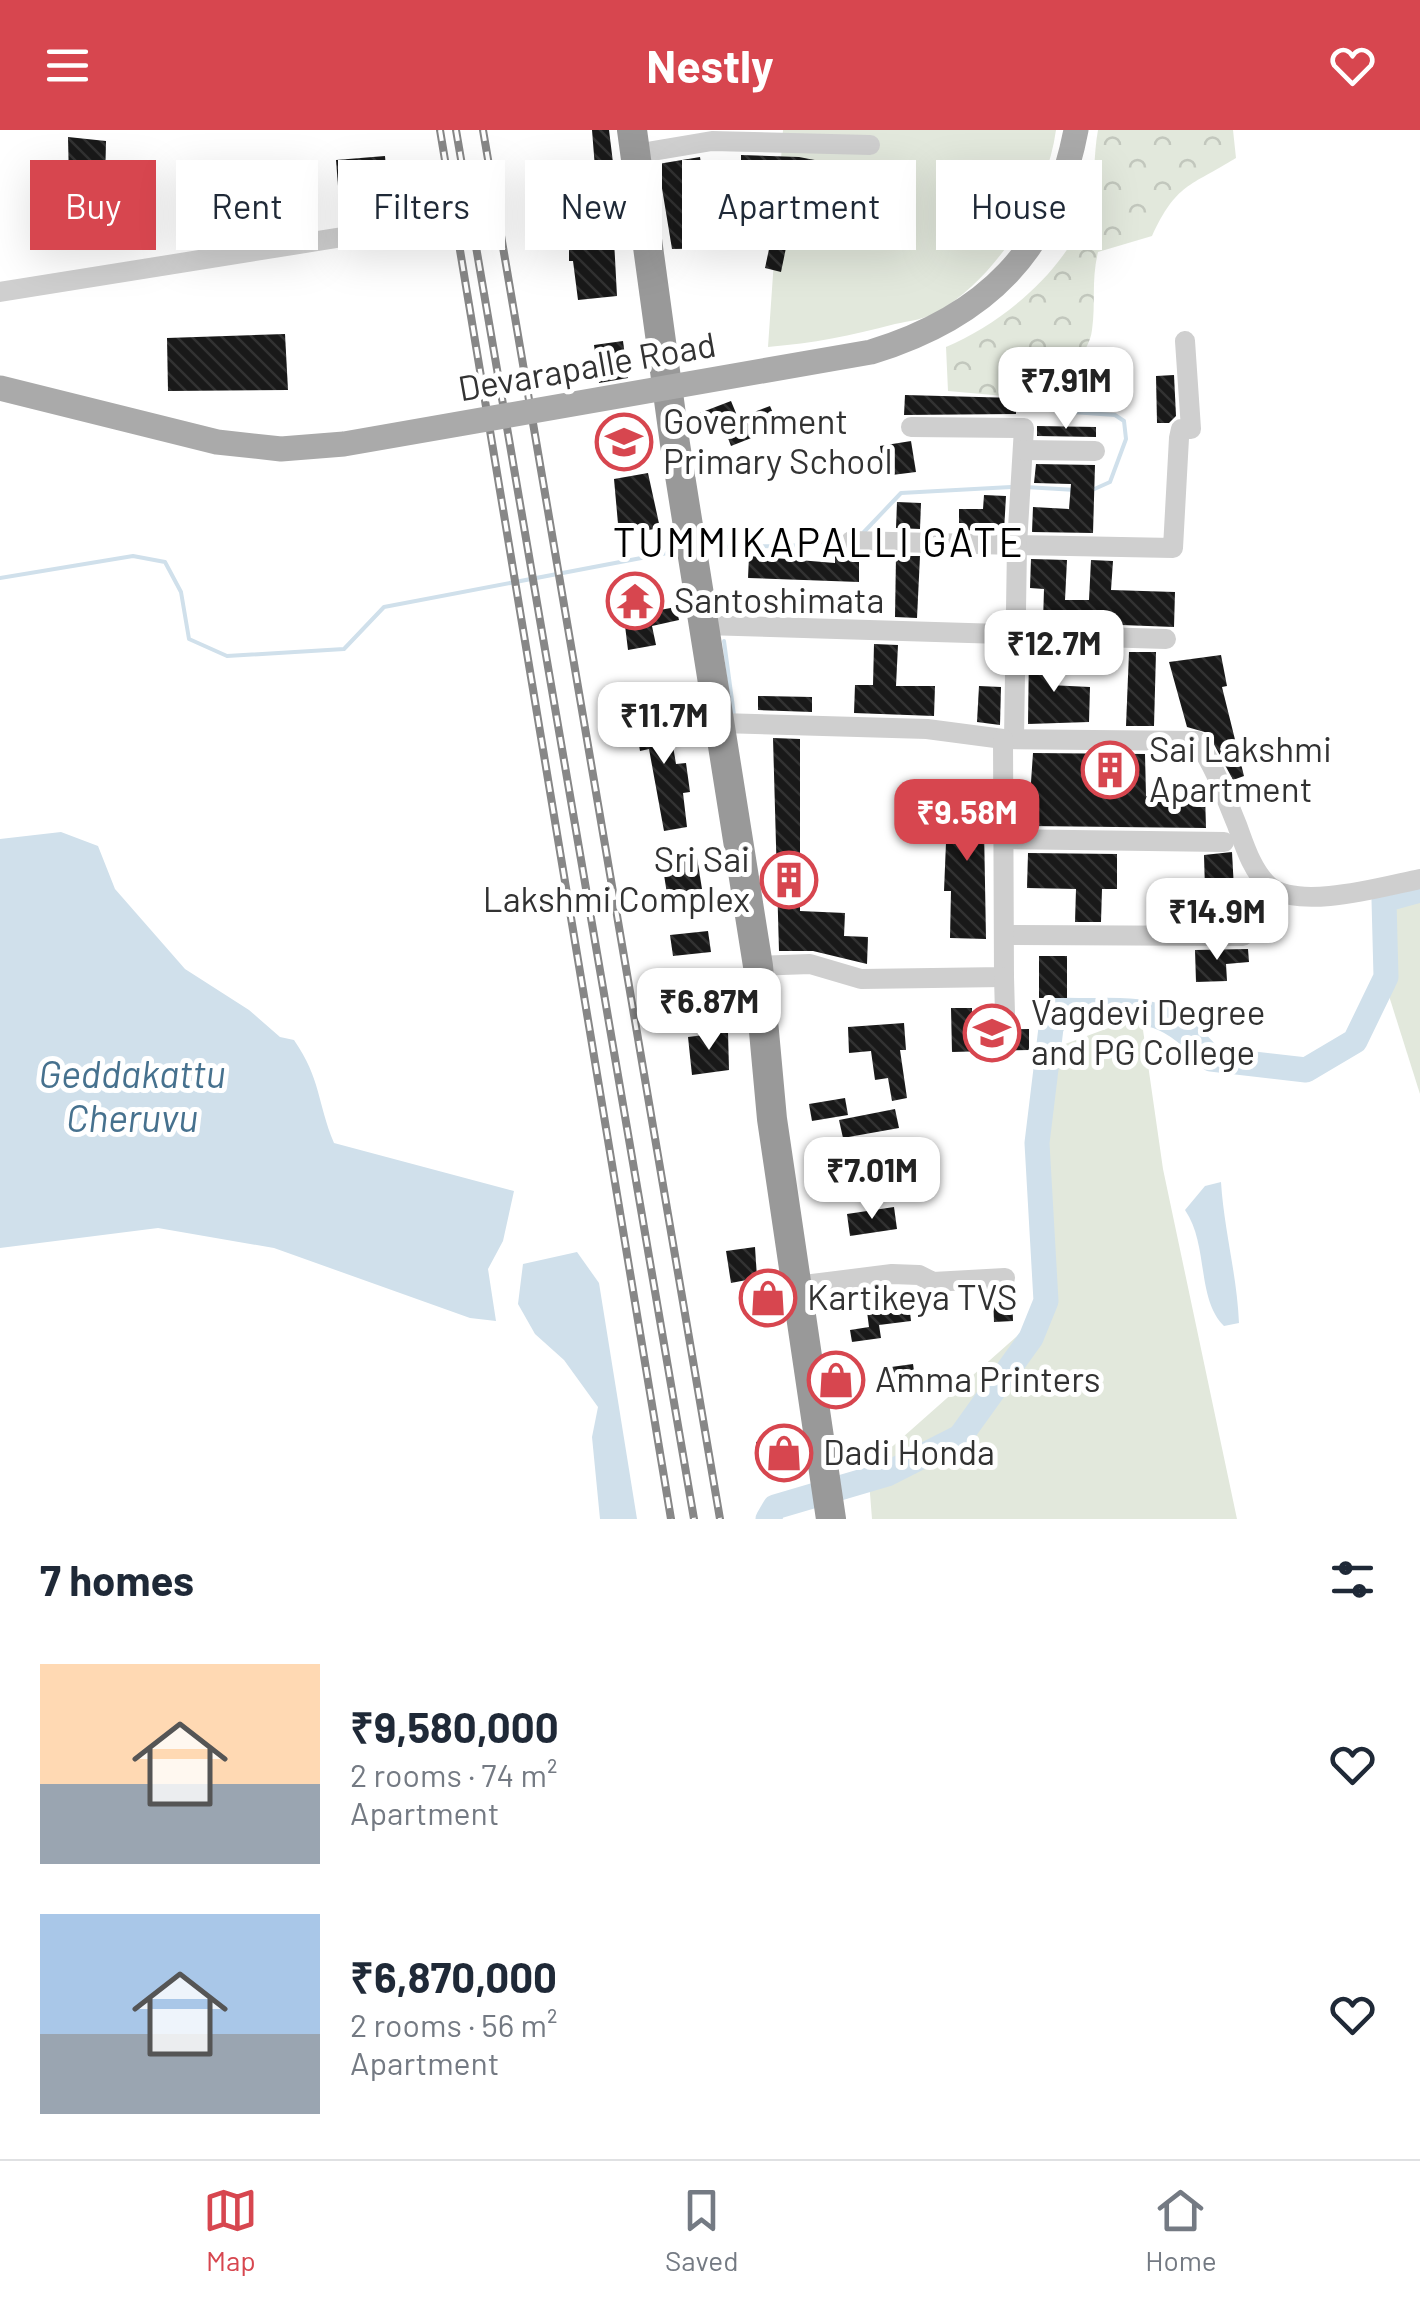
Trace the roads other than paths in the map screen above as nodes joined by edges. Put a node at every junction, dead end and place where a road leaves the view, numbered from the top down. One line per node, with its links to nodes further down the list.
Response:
1 (1076, 130): 8 (main road, Devarapalle Road, bridge)
2 (633, 142): 3 (street)
3 (870, 144)
4 (338, 238): 6 (street)
5 (649, 250): 14 (highway)
6 (0, 292)
7 (1185, 341): 13 (street)
8 (0, 388)
9 (911, 427): 10 (street)
10 (1023, 450): 11 (street); 13 (street)
11 (1094, 451)
12 (851, 541): 13 (street)
13 (1017, 545): 15 (street)
14 (704, 626): 15 (street); 17 (highway)
15 (1016, 634): 16 (street); 18 (street)
16 (1166, 638)
17 (720, 723): 18 (street); 24 (highway)
18 (1009, 739): 19 (street); 21 (street)
19 (1004, 839): 20 (street); 22 (street)
20 (1224, 842)
21 (1420, 879)
22 (1004, 935): 23 (street); 25 (street)
23 (1243, 936)
24 (758, 966): 25 (street); 28 (highway)
25 (1004, 977): 26 (street)
26 (1005, 1014)
27 (1005, 1278): 28 (street)
28 (796, 1286): 29 (highway)
29 (831, 1515)

